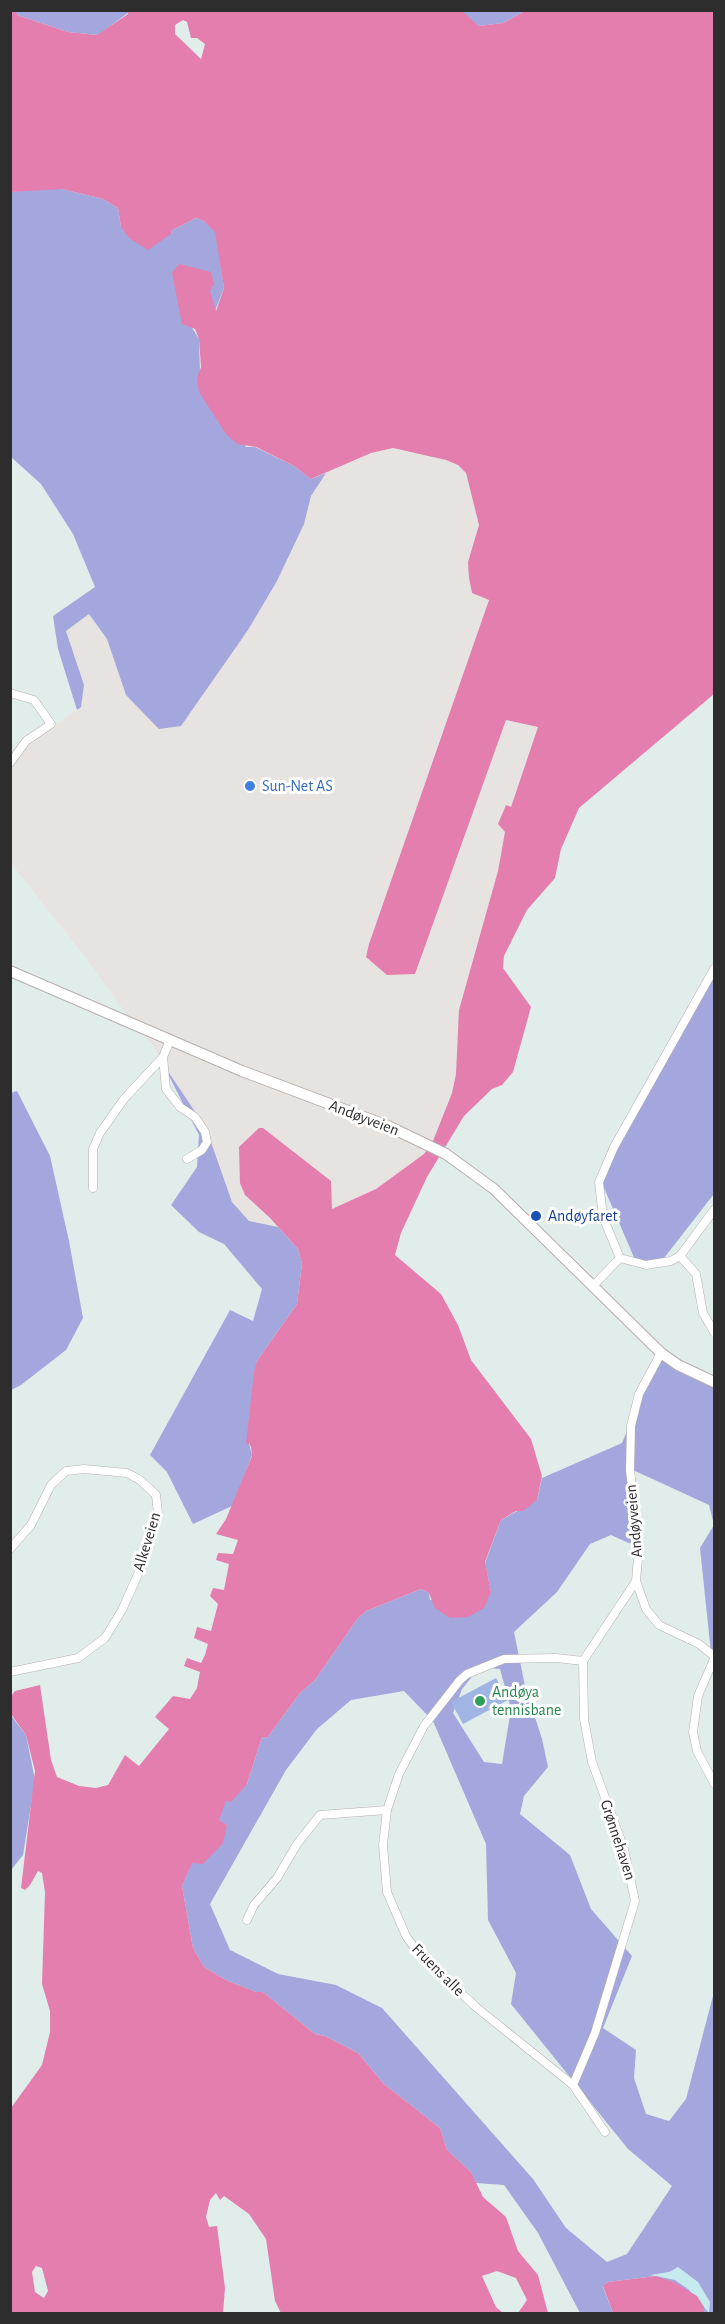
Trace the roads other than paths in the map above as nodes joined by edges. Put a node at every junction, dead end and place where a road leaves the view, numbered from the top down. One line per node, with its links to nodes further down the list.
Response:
1 (10, 693): 2 (street)
2 (10, 763)
3 (714, 969): 11 (street)
4 (10, 971): 5 (street, Andøyveien)
5 (170, 1040): 6 (street); 12 (street, Andøyveien)
6 (163, 1057): 7 (street); 8 (street)
7 (187, 1159)
8 (93, 1188)
9 (714, 1210): 10 (street)
10 (680, 1256): 11 (street); 13 (street)
11 (620, 1258): 12 (street)
12 (593, 1286): 14 (street, Andøyveien)
13 (714, 1332)
14 (661, 1353): 15 (street, Andøyveien); 17 (street, Andøyveien)
15 (714, 1383)
16 (10, 1549): 20 (street, Alkeveien)
17 (636, 1581): 18 (street, Andøyveien); 19 (street)
18 (714, 1657): 21 (street, Andøyveien)
19 (583, 1661): 22 (street, Fruens alle); 24 (street, Grønnehaven)
20 (10, 1672)
21 (714, 1783)
22 (387, 1810): 23 (street); 24 (street, Fruens alle)
23 (247, 1920)
24 (573, 2085): 25 (street)
25 (605, 2132)

